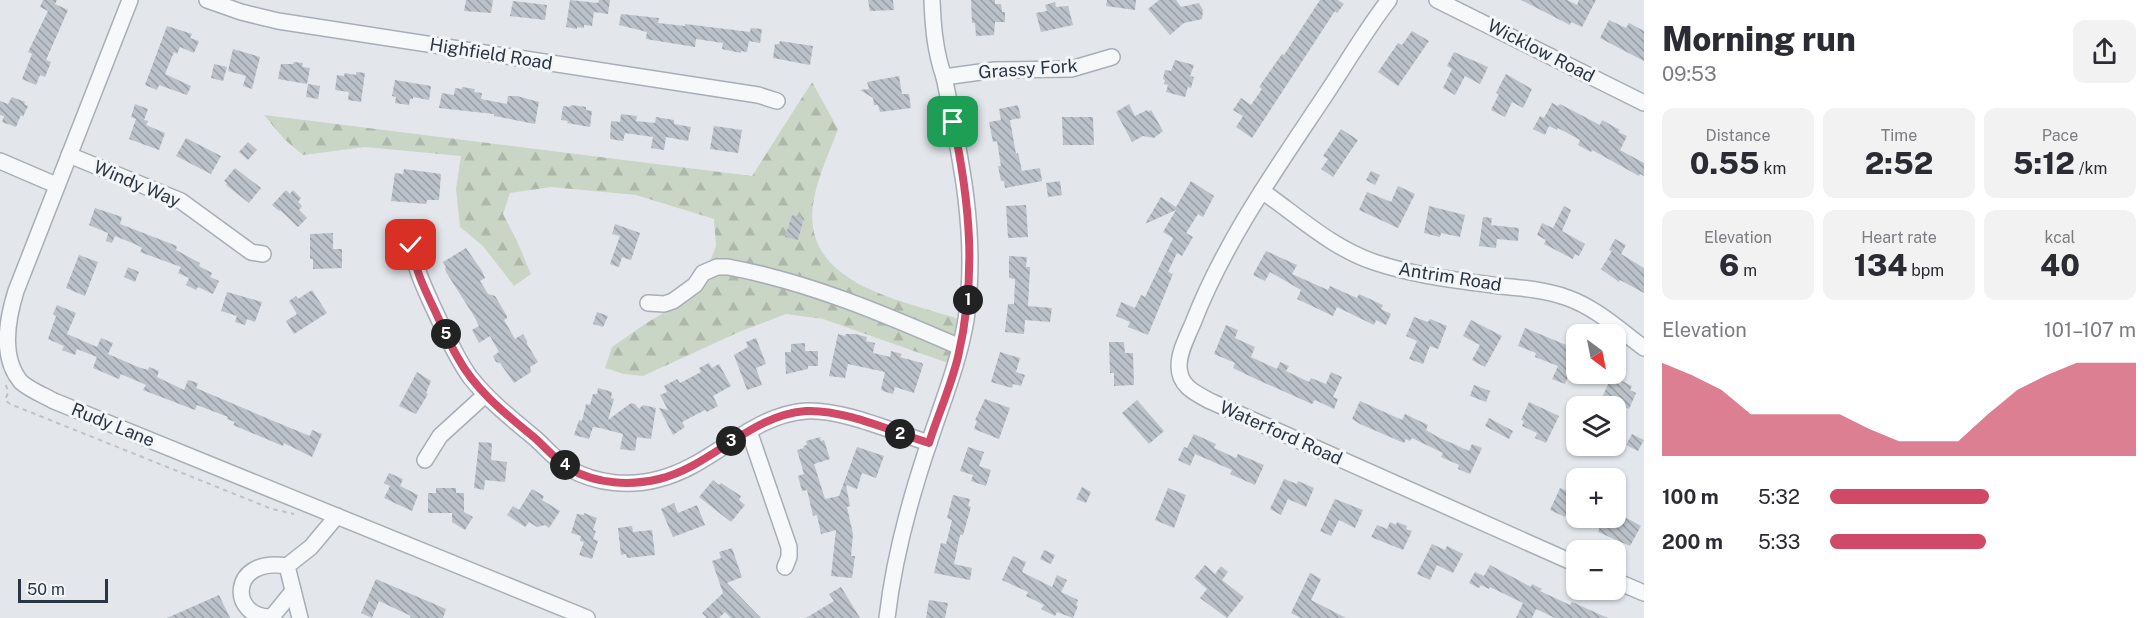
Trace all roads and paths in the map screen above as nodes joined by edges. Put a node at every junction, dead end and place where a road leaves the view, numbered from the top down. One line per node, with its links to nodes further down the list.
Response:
1 (130, 0): 10 (street, Rudy Lane)
2 (207, 0): 8 (street, Highfield Road)
3 (932, 0): 7 (street)
4 (1389, 0): 13 (street)
5 (1437, 0): 9 (street, Wicklow Road)
6 (1112, 57): 7 (street, Grassy Fork)
7 (944, 77): 17 (street)
8 (777, 101)
9 (1644, 103)
10 (69, 155): 12 (street, Rudy Lane); 15 (street, Windy Way)
11 (0, 161): 12 (street)
12 (56, 185): 19 (street, Rudy Lane)
13 (1262, 191): 18 (street, Antrim Road); 25 (street, Waterford Road)
14 (411, 245): 20 (street)
15 (263, 254)
16 (648, 303): 17 (street)
17 (960, 347): 22 (street)
18 (1644, 348)
19 (5, 369): 24 (street, Rudy Lane)
20 (485, 395): 21 (street); 23 (street)
21 (749, 431): 22 (street); 27 (street)
22 (929, 443): 34 (street)
23 (425, 460)
24 (337, 516): 26 (street); 33 (street, Rudy Lane)
25 (1566, 560)
26 (287, 566): 29 (street); 31 (street)
27 (785, 567)
28 (1626, 585): 30 (street)
29 (293, 591): 31 (street); 32 (street)
30 (1644, 593)
31 (271, 617)
32 (300, 618)
33 (586, 618)
34 (887, 618)

